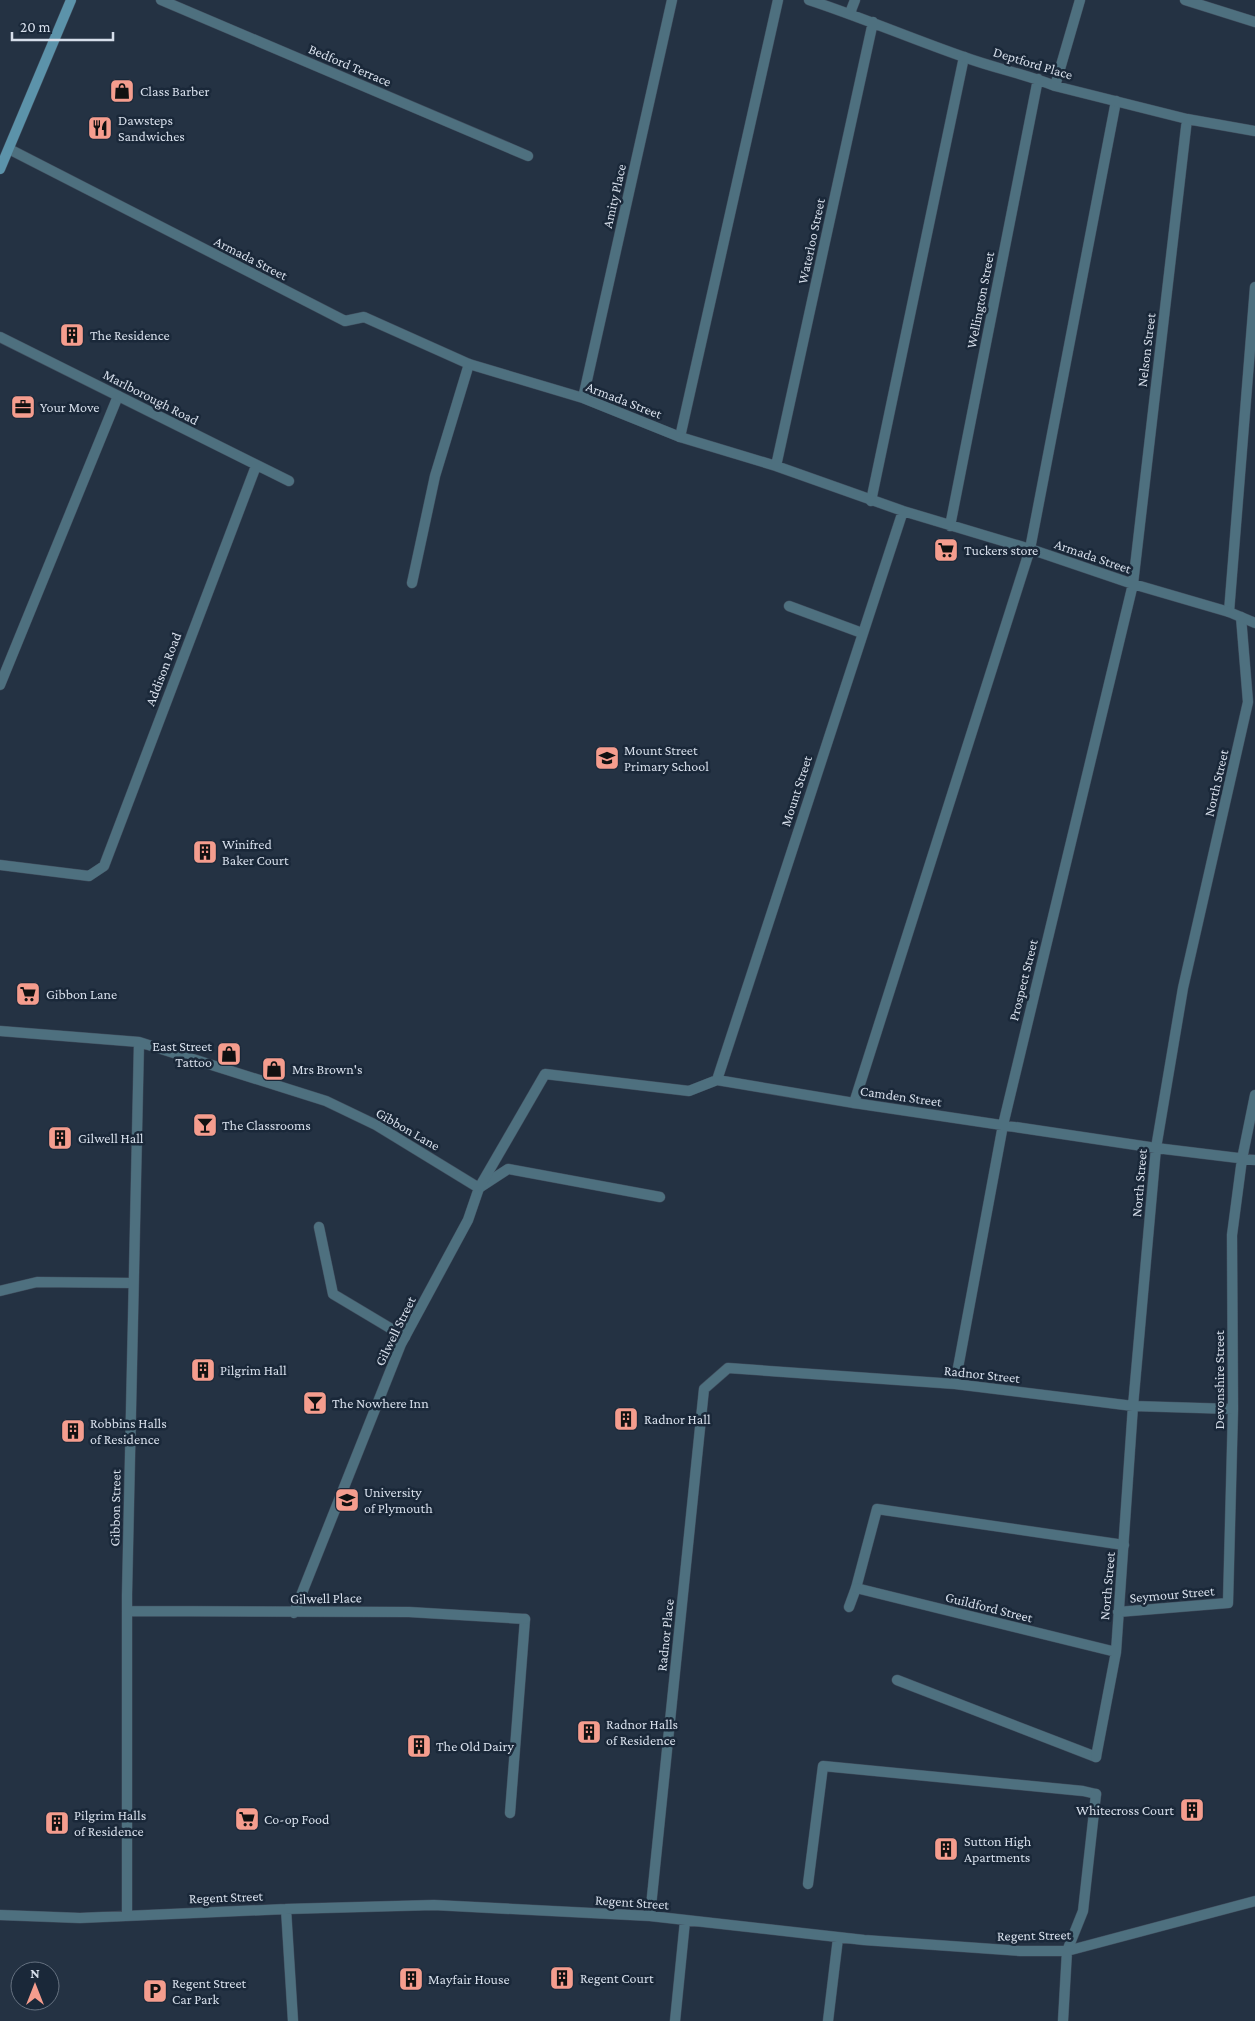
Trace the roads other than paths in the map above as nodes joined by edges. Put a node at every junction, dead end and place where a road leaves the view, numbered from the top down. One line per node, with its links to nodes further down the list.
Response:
1 (71, 0): 18 (main road)
2 (162, 0): 19 (street, Bedford Terrace)
3 (672, 0): 25 (street, Amity Place)
4 (778, 0): 26 (street)
5 (809, 0): 9 (street, Deptford Place)
6 (855, 0): 9 (street)
7 (1080, 0): 14 (street)
8 (1185, 0): 11 (street)
9 (850, 13): 10 (street, Deptford Place)
10 (873, 22): 12 (street, Deptford Place); 28 (street, Waterloo Street)
11 (1255, 22)
12 (964, 58): 13 (street, Deptford Place); 30 (street)
13 (1038, 79): 14 (street, Deptford Place); 32 (street, Wellington Street)
14 (1055, 86): 15 (street, Deptford Place)
15 (1116, 101): 16 (street, Deptford Place); 33 (street)
16 (1187, 119): 17 (street, Deptford Place); 35 (street, Nelson Street)
17 (1255, 132)
18 (9, 149): 20 (main road); 23 (street, Armada Street)
19 (528, 156)
20 (0, 170)
21 (1255, 287): 37 (street)
22 (0, 337): 24 (street, Marlborough Road)
23 (469, 364): 25 (street, Armada Street); 34 (street)
24 (118, 396): 27 (street, Marlborough Road); 41 (street)
25 (583, 398): 26 (street, Armada Street)
26 (680, 437): 28 (street, Armada Street)
27 (256, 466): 29 (street, Marlborough Road); 42 (street, Addison Road)
28 (776, 466): 30 (street, Armada Street)
29 (289, 481)
30 (871, 500): 31 (street, Armada Street)
31 (903, 511): 32 (street, Armada Street); 40 (street, Mount Street)
32 (950, 526): 33 (street, Armada Street)
33 (1030, 549): 35 (street, Armada Street); 47 (street)
34 (412, 583)
35 (1133, 584): 37 (street, Armada Street); 48 (street, Prospect Street)
36 (789, 606): 40 (street)
37 (1229, 612): 38 (street, Armada Street)
38 (1241, 617): 39 (street, Armada Street); 49 (street, North Street)
39 (1255, 623)
40 (862, 634): 45 (street, Mount Street)
41 (0, 685)
42 (0, 865)
43 (0, 1031): 44 (street, Gibbon Lane)
44 (139, 1042): 52 (street, Gibbon Lane); 55 (street, Gibbon Street)
45 (716, 1080): 47 (street, Camden Street); 52 (street, Gilwell Street)
46 (1255, 1095): 50 (street, Devonshire Street)
47 (854, 1103): 48 (street, Camden Street)
48 (1003, 1125): 49 (street, Camden Street); 59 (street, Prospect Street)
49 (1156, 1148): 50 (street, Camden Street); 60 (street, North Street)
50 (1242, 1159): 51 (street, Camden Street); 61 (street, Devonshire Street)
51 (1255, 1160)
52 (480, 1188): 53 (street); 57 (street, Gilwell Street)
53 (660, 1196)
54 (319, 1227): 57 (street)
55 (133, 1283): 56 (street); 66 (street, Gibbon Street)
56 (0, 1291)
57 (405, 1337): 68 (street, Gilwell Street)
58 (728, 1368): 59 (street, Radnor Street); 77 (street, Radnor Place)
59 (955, 1384): 60 (street, Radnor Street)
60 (1133, 1406): 61 (street, Radnor Street); 62 (street, North Street)
61 (1233, 1408): 64 (street, Devonshire Street)
62 (1124, 1545): 63 (street); 67 (street, North Street)
63 (856, 1588): 65 (street); 69 (street, Guildford Street)
64 (1228, 1603): 67 (street, Seymour Street)
65 (849, 1606)
66 (127, 1611): 68 (street, Gilwell Place); 76 (street, Gibbon Street)
67 (1118, 1612): 69 (street, North Street)
68 (294, 1613): 71 (street, Gilwell Place)
69 (1116, 1652): 70 (street, North Street)
70 (897, 1680)
71 (510, 1813)
72 (808, 1884): 80 (street)
73 (1255, 1902): 80 (street, Regent Street)
74 (286, 1909): 76 (street, Regent Street); 77 (street, Regent Street); 81 (street)
75 (0, 1915): 76 (street, Regent Street)
76 (127, 1915)
77 (650, 1916): 78 (street, Regent Street)
78 (685, 1921): 79 (street, Regent Street); 82 (street)
79 (838, 1938): 80 (street, Regent Street); 83 (street)
80 (1067, 1951): 84 (street)
81 (293, 2021)
82 (674, 2021)
83 (828, 2021)
84 (1063, 2021)

